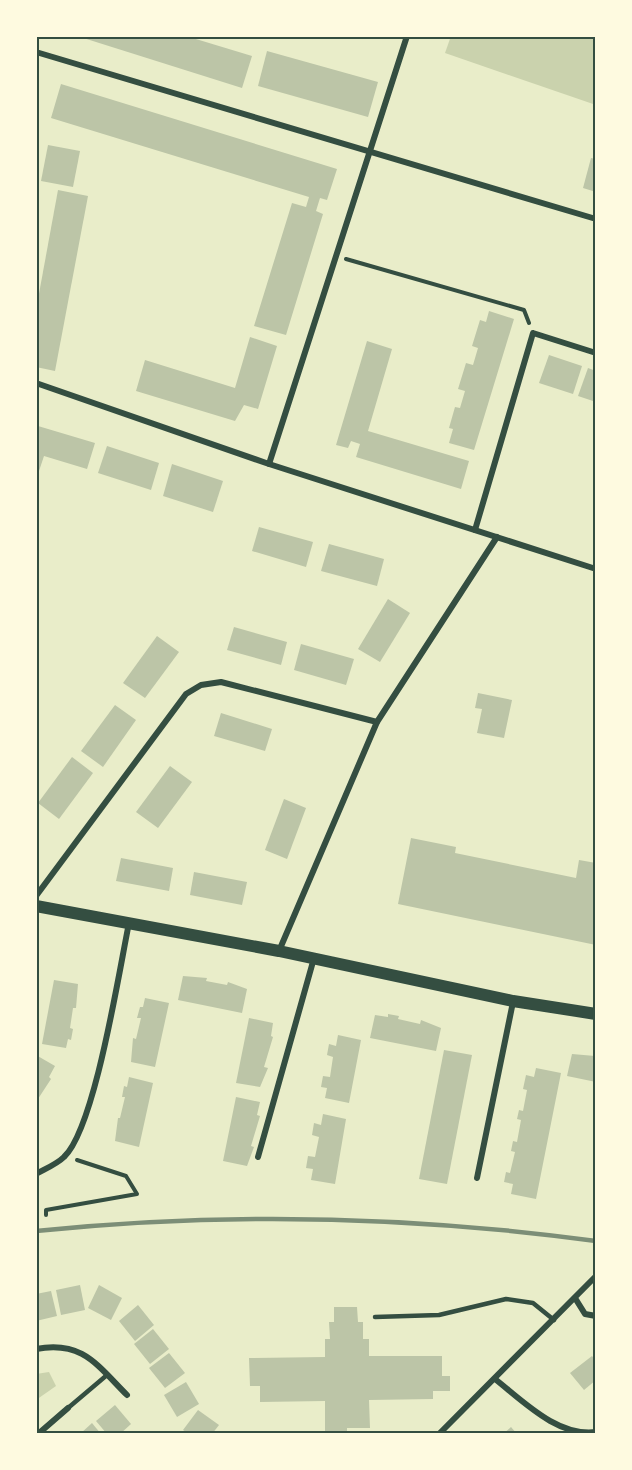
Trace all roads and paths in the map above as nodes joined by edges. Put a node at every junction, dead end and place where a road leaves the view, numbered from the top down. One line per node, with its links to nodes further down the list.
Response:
1 (406, 36): 4 (street)
2 (36, 47): 3 (street)
3 (36, 53): 4 (street)
4 (370, 153): 5 (street); 6 (street)
5 (596, 219)
6 (336, 256): 7 (path); 10 (street)
7 (524, 310)
8 (596, 352): 11 (street)
9 (36, 383): 10 (street)
10 (269, 464): 11 (street)
11 (475, 530): 12 (street)
12 (497, 537): 13 (street); 14 (street)
13 (596, 569)
14 (377, 722): 15 (street); 18 (street)
15 (36, 896)
16 (36, 906): 17 (main road)
17 (130, 923): 18 (main road); 22 (street)
18 (279, 951): 19 (main road)
19 (314, 958): 20 (main road); 23 (street)
20 (513, 1001): 21 (main road); 25 (street)
21 (596, 1014)
22 (64, 1157): 24 (street); 26 (path)
23 (258, 1157)
24 (36, 1174)
25 (477, 1178)
26 (46, 1215)
27 (596, 1276): 28 (street)
28 (575, 1298): 29 (street); 31 (street)
29 (596, 1316)
30 (375, 1317): 31 (lane)
31 (554, 1320): 34 (street)
32 (36, 1349): 33 (street)
33 (107, 1375): 35 (street); 36 (lane)
34 (495, 1379): 39 (street); 40 (street)
35 (127, 1395)
36 (68, 1408): 38 (street)
37 (596, 1432): 40 (street)
38 (38, 1434)
39 (439, 1434)
40 (579, 1434)

